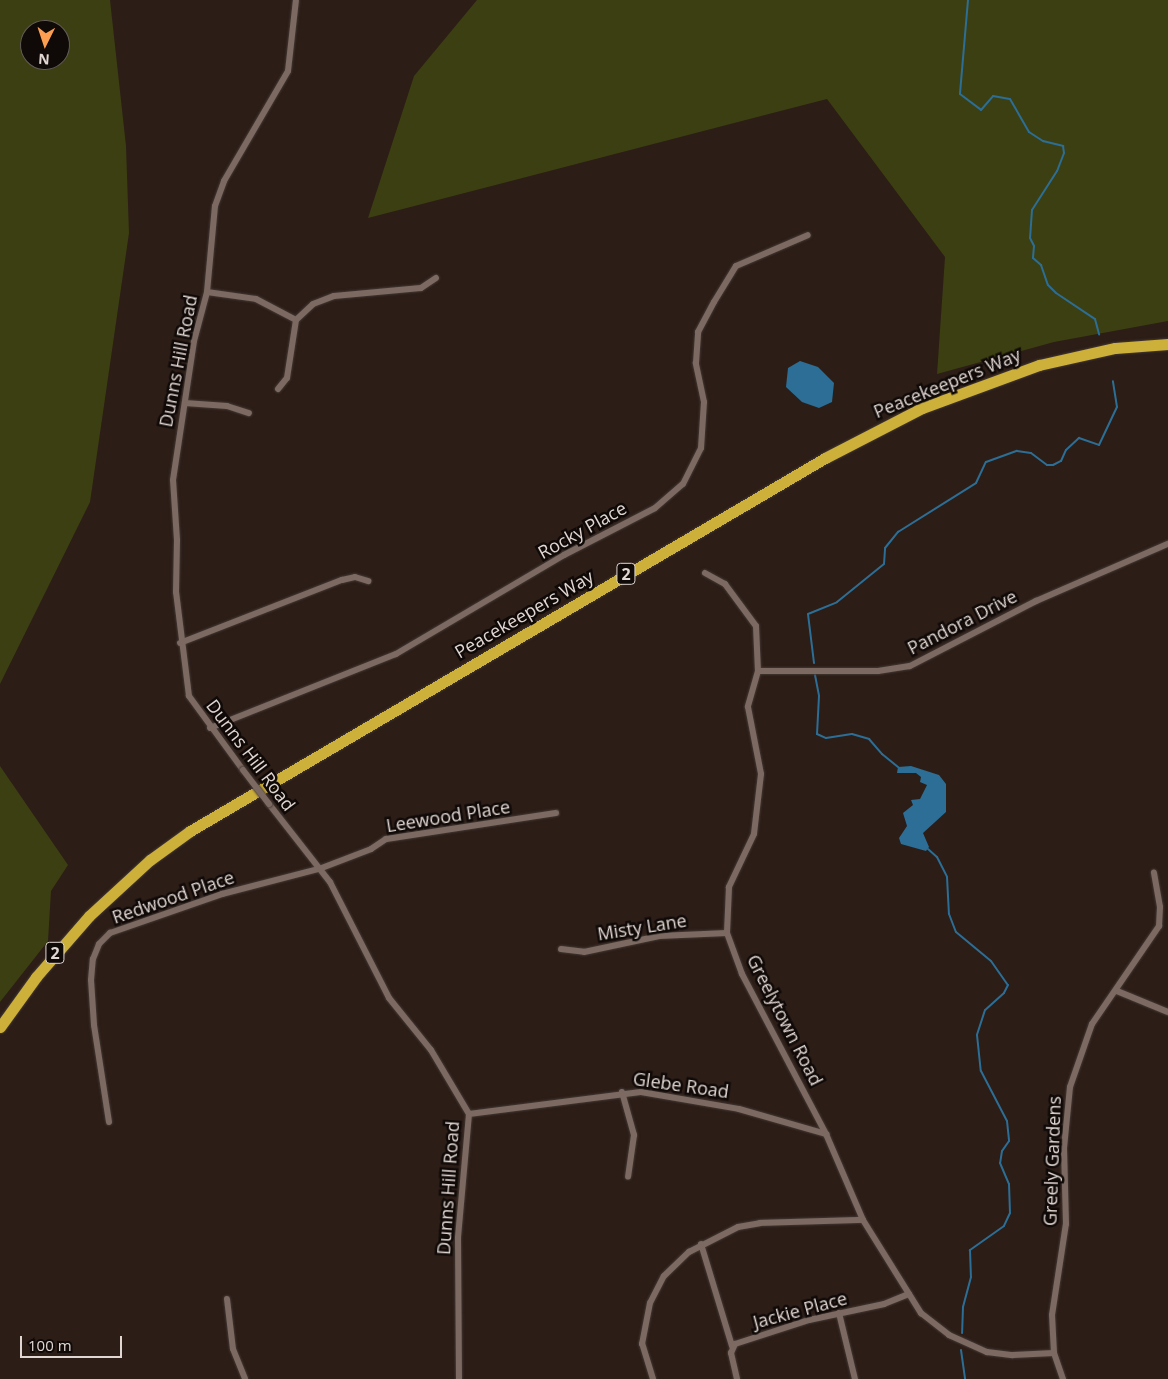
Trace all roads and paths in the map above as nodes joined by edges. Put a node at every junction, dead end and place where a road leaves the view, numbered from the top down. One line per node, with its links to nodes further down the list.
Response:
1 (296, 0): 4 (street, Dunns Hill Road)
2 (808, 235): 15 (street, Rocky Place)
3 (436, 278): 5 (street)
4 (207, 292): 5 (street); 8 (street, Dunns Hill Road)
5 (296, 320): 7 (street)
6 (1168, 344): 23 (highway, Peacekeepers Way / 2)
7 (278, 389)
8 (185, 403): 9 (street); 13 (street, Dunns Hill Road)
9 (249, 413)
10 (1168, 544): 14 (street, Pandora Drive)
11 (705, 573): 14 (street, Greelytown Road)
12 (368, 581): 13 (street)
13 (180, 643): 15 (street, Dunns Hill Road)
14 (758, 671): 19 (street, Greelytown Road)
15 (210, 728): 17 (street, Dunns Hill Road, bridge)
16 (556, 813): 17 (street, Leewood Place)
17 (319, 869): 25 (street, Dunns Hill Road); 26 (street, Redwood Place)
18 (1154, 873): 21 (street, Greely Gardens)
19 (727, 933): 20 (street, Misty Lane); 27 (street, Greelytown Road)
20 (562, 949)
21 (1117, 991): 22 (street); 35 (street, Greely Gardens)
22 (1168, 1012)
23 (0, 1027)
24 (622, 1092): 25 (street, Glebe Road); 27 (street, Glebe Road); 28 (street)
25 (469, 1114): 37 (street, Dunns Hill Road)
26 (109, 1122)
27 (826, 1134): 29 (street, Greelytown Road)
28 (628, 1177)
29 (862, 1220): 30 (street); 31 (street, Greelytown Road)
30 (701, 1244): 34 (street); 38 (street)
31 (909, 1294): 33 (street, Jackie Place); 35 (street, Greelytown Road)
32 (227, 1299): 36 (street)
33 (839, 1313): 34 (street, Jackie Place); 40 (street)
34 (732, 1346): 39 (street)
35 (1054, 1353): 41 (street)
36 (245, 1379)
37 (458, 1379)
38 (653, 1379)
39 (737, 1379)
40 (855, 1379)
41 (1063, 1379)

